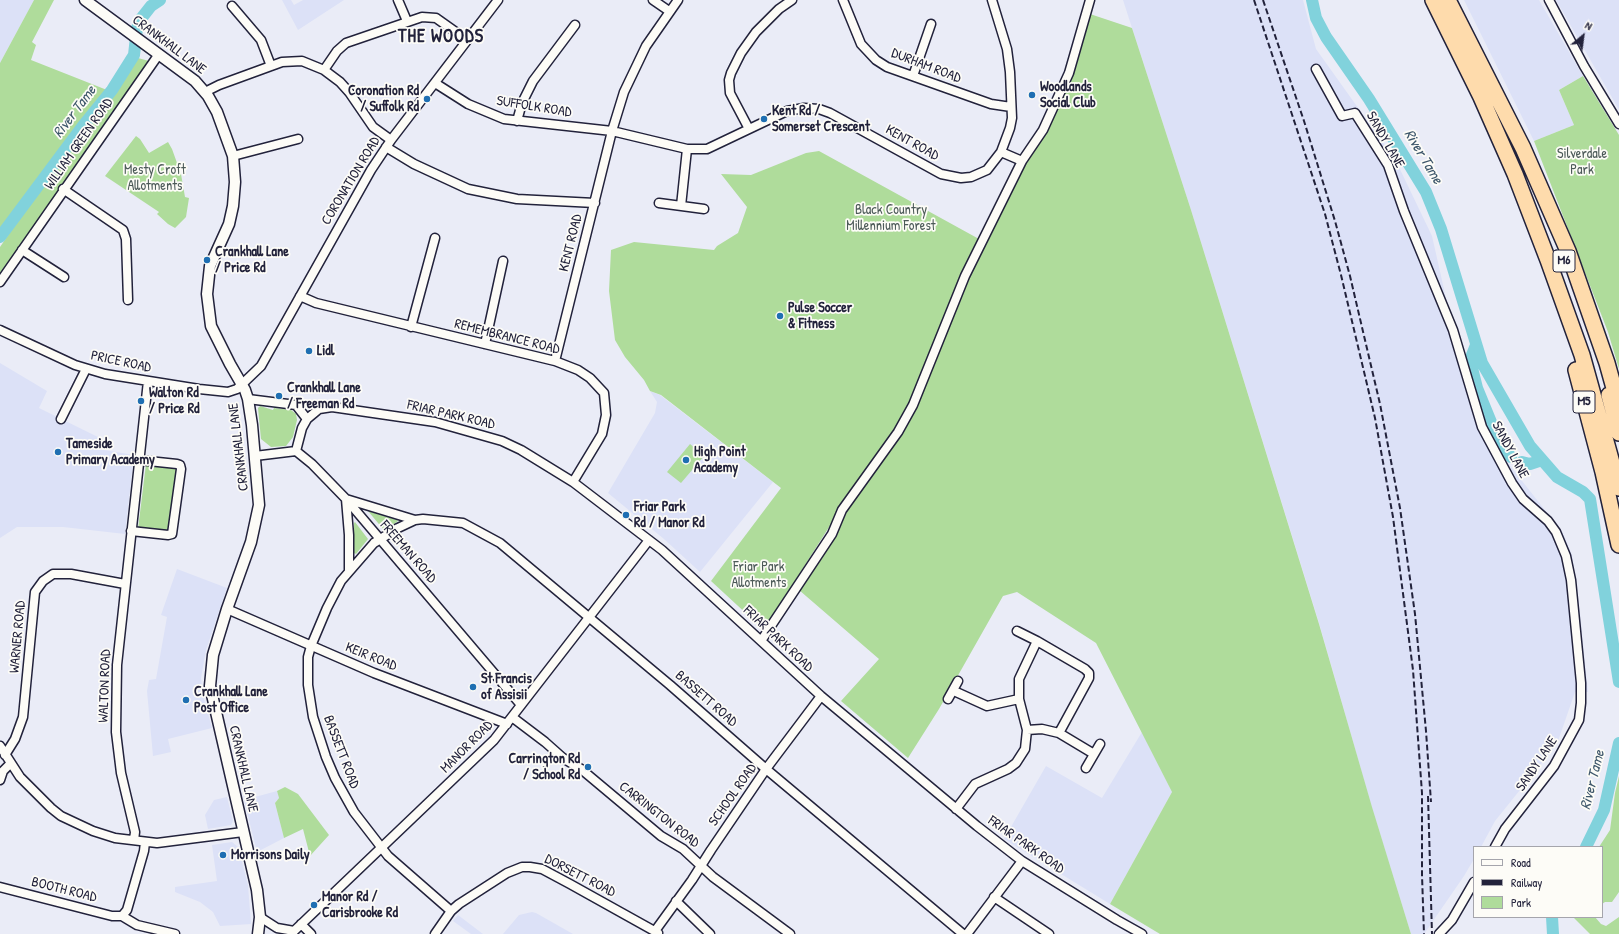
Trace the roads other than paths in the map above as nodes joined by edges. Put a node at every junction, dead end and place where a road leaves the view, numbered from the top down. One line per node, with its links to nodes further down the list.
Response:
1 (85, 0): 19 (street, CRANKHALL LANE)
2 (398, 0): 15 (street)
3 (498, 0): 18 (street, CORONATION ROAD)
4 (653, 0): 14 (street)
5 (678, 0): 14 (street, KENT ROAD)
6 (792, 0): 30 (street)
7 (843, 0): 23 (street, DURHAM ROAD)
8 (992, 0): 27 (street, KENT ROAD)
9 (1090, 0): 38 (street)
10 (1433, 0): 46 (highway, M6)
11 (1448, 0): 26 (highway, M6)
12 (1549, 0): 29 (street)
13 (232, 6): 20 (street)
14 (669, 11): 31 (street, KENT ROAD)
15 (407, 21): 18 (street); 22 (street)
16 (931, 24): 23 (street)
17 (575, 25): 28 (street)
18 (467, 40): 24 (street, CORONATION ROAD)
19 (159, 54): 25 (street, CRANKHALL LANE); 39 (street, WILLIAM GREEN ROAD)
20 (271, 66): 22 (street); 25 (street)
21 (1316, 69): 105 (street, SANDY LANE)
22 (324, 70): 33 (street)
23 (913, 76): 27 (street, DURHAM ROAD)
24 (435, 83): 28 (street, SUFFOLK ROAD); 33 (street, CORONATION ROAD)
25 (205, 92): 37 (street, CRANKHALL LANE)
26 (1496, 92): 60 (highway, M5); 63 (highway, M6)
27 (1011, 107): 36 (street, KENT ROAD)
28 (517, 121): 31 (street, SUFFOLK ROAD)
29 (1619, 124)
30 (749, 129): 35 (street, KENT ROAD); 36 (street, KENT ROAD)
31 (612, 130): 35 (street, KENT ROAD); 40 (street, KENT ROAD)
32 (298, 139): 37 (street)
33 (391, 140): 34 (street, CORONATION ROAD)
34 (386, 147): 40 (street); 50 (street, CORONATION ROAD)
35 (687, 149): 42 (street)
36 (1001, 152): 38 (street)
37 (233, 156): 58 (street, CRANKHALL LANE)
38 (1022, 161): 80 (street)
39 (63, 189): 45 (street, WILLIAM GREEN ROAD); 51 (street)
40 (594, 203): 55 (street, KENT ROAD)
41 (659, 203): 42 (street)
42 (681, 206): 43 (street)
43 (704, 209)
44 (435, 238): 52 (street)
45 (22, 250): 48 (street); 49 (street, WILLIAM GREEN ROAD)
46 (1548, 260): 68 (highway, M6); 74 (highway, M5)
47 (503, 261): 54 (street)
48 (64, 277)
49 (0, 282)
50 (300, 296): 52 (street, REMEMBRANCE ROAD); 58 (street, CORONATION ROAD)
51 (128, 300)
52 (411, 326): 54 (street, REMEMBRANCE ROAD)
53 (0, 330): 56 (street, PRICE ROAD)
54 (485, 344): 55 (street, REMEMBRANCE ROAD)
55 (555, 361): 67 (street, REMEMBRANCE ROAD)
56 (86, 368): 57 (street, PRICE ROAD); 61 (street)
57 (148, 381): 58 (street, PRICE ROAD); 66 (street, WALTON ROAD)
58 (241, 383): 59 (street, CRANKHALL LANE)
59 (248, 399): 62 (street); 65 (street, CRANKHALL LANE)
60 (1619, 406)
61 (61, 419)
62 (307, 419): 64 (street); 67 (street, FRIAR PARK ROAD)
63 (1619, 433)
64 (296, 451): 65 (street); 69 (street, FREEMAN ROAD)
65 (255, 456): 77 (street, CRANKHALL LANE)
66 (139, 460): 71 (street, WALTON ROAD); 71 (street)
67 (573, 482): 73 (street, FRIAR PARK ROAD)
68 (1619, 488)
69 (346, 499): 70 (street, BASSETT ROAD); 72 (street, FREEMAN ROAD); 75 (street)
70 (415, 520): 72 (street, BASSETT ROAD); 78 (street, BASSETT ROAD)
71 (131, 531): 76 (street, WALTON ROAD)
72 (380, 539): 75 (street, BASSETT ROAD); 88 (street, FREEMAN ROAD)
73 (649, 540): 78 (street, MANOR ROAD); 80 (street, FRIAR PARK ROAD)
74 (1619, 545)
75 (349, 570): 82 (street, BASSETT ROAD)
76 (126, 584): 96 (street, WARNER ROAD); 103 (street, WALTON ROAD)
77 (227, 609): 82 (street, KEIR ROAD); 102 (street, CRANKHALL LANE)
78 (588, 617): 88 (street, MANOR ROAD); 99 (street, BASSETT ROAD)
79 (1017, 631): 81 (street)
80 (761, 641): 85 (street, FRIAR PARK ROAD)
81 (1037, 641): 87 (street); 92 (street)
82 (311, 646): 90 (street, KEIR ROAD); 106 (street, BASSETT ROAD)
83 (958, 681): 84 (street)
84 (954, 691): 86 (street); 87 (street)
85 (821, 696): 99 (street, SCHOOL ROAD); 101 (street, FRIAR PARK ROAD)
86 (948, 699)
87 (1019, 699): 91 (street)
88 (521, 705): 89 (street, MANOR ROAD)
89 (512, 717): 90 (street, MANOR ROAD); 108 (street, CARRINGTON ROAD)
90 (507, 724): 106 (street, MANOR ROAD)
91 (1027, 730): 92 (street); 101 (street)
92 (1058, 733): 95 (street)
93 (1100, 744): 95 (street)
94 (0, 746): 96 (street)
95 (1094, 754): 98 (street)
96 (5, 755): 97 (street)
97 (11, 763): 100 (street); 103 (street)
98 (1086, 768)
99 (766, 769): 108 (street, SCHOOL ROAD); 125 (street, BASSETT ROAD)
100 (0, 780)
101 (956, 809): 107 (street, FRIAR PARK ROAD)
102 (243, 832): 104 (street); 115 (street, CRANKHALL LANE)
103 (134, 840): 104 (street)
104 (145, 842): 114 (street)
105 (1496, 846)
106 (381, 848): 113 (street, BASSETT ROAD); 116 (street, MANOR ROAD)
107 (1022, 861): 111 (street); 128 (street, FRIAR PARK ROAD)
108 (701, 865): 112 (street, SCHOOL ROAD); 124 (street, CARRINGTON ROAD)
109 (1473, 884): 129 (street)
110 (0, 887): 114 (street, BOOTH ROAD)
111 (994, 897): 126 (street); 127 (street)
112 (676, 901): 118 (street, SCHOOL ROAD); 123 (street)
113 (451, 911): 118 (street, DORSETT ROAD); 122 (street, DORSETT ROAD)
114 (122, 916): 119 (street, BOOTH ROAD)
115 (260, 917): 117 (street, MANOR ROAD); 120 (street, CRANKHALL LANE)
116 (301, 924): 117 (street, MANOR ROAD); 121 (street)
117 (293, 932)
118 (657, 932)
119 (175, 934)
120 (258, 934)
121 (311, 934)
122 (435, 934)
123 (710, 934)
124 (790, 934)
125 (963, 934)
126 (967, 934)
127 (1049, 934)
128 (1142, 934)
129 (1438, 934)

